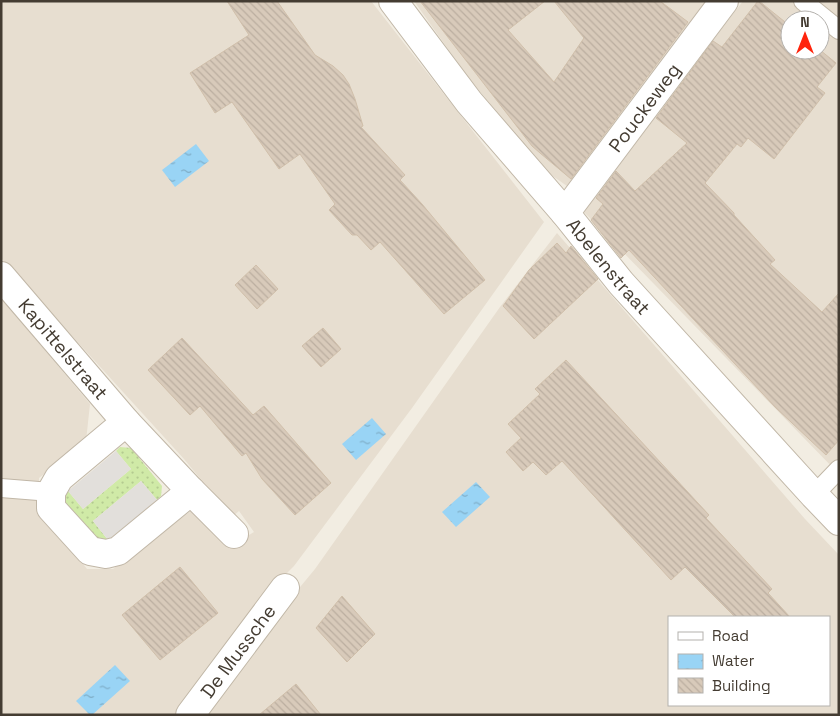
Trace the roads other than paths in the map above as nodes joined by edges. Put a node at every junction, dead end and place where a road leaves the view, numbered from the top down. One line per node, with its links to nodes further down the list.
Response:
1 (393, 1): 5 (street, Abelenstraat)
2 (724, 1): 5 (street, Pouckeweg)
3 (803, 1): 4 (lane)
4 (839, 30)
5 (565, 213): 12 (street, Abelenstraat)
6 (1, 276): 7 (street, Kapittelstraat)
7 (126, 422): 10 (street, Kapittelstraat); 11 (street)
8 (839, 469): 12 (lane)
9 (1, 488): 11 (lane)
10 (191, 491): 11 (street); 14 (street, Kapittelstraat)
11 (51, 492)
12 (814, 495): 13 (street, Abelenstraat)
13 (839, 521)
14 (234, 534)
15 (285, 588): 16 (street, De Mussche)
16 (190, 715)

